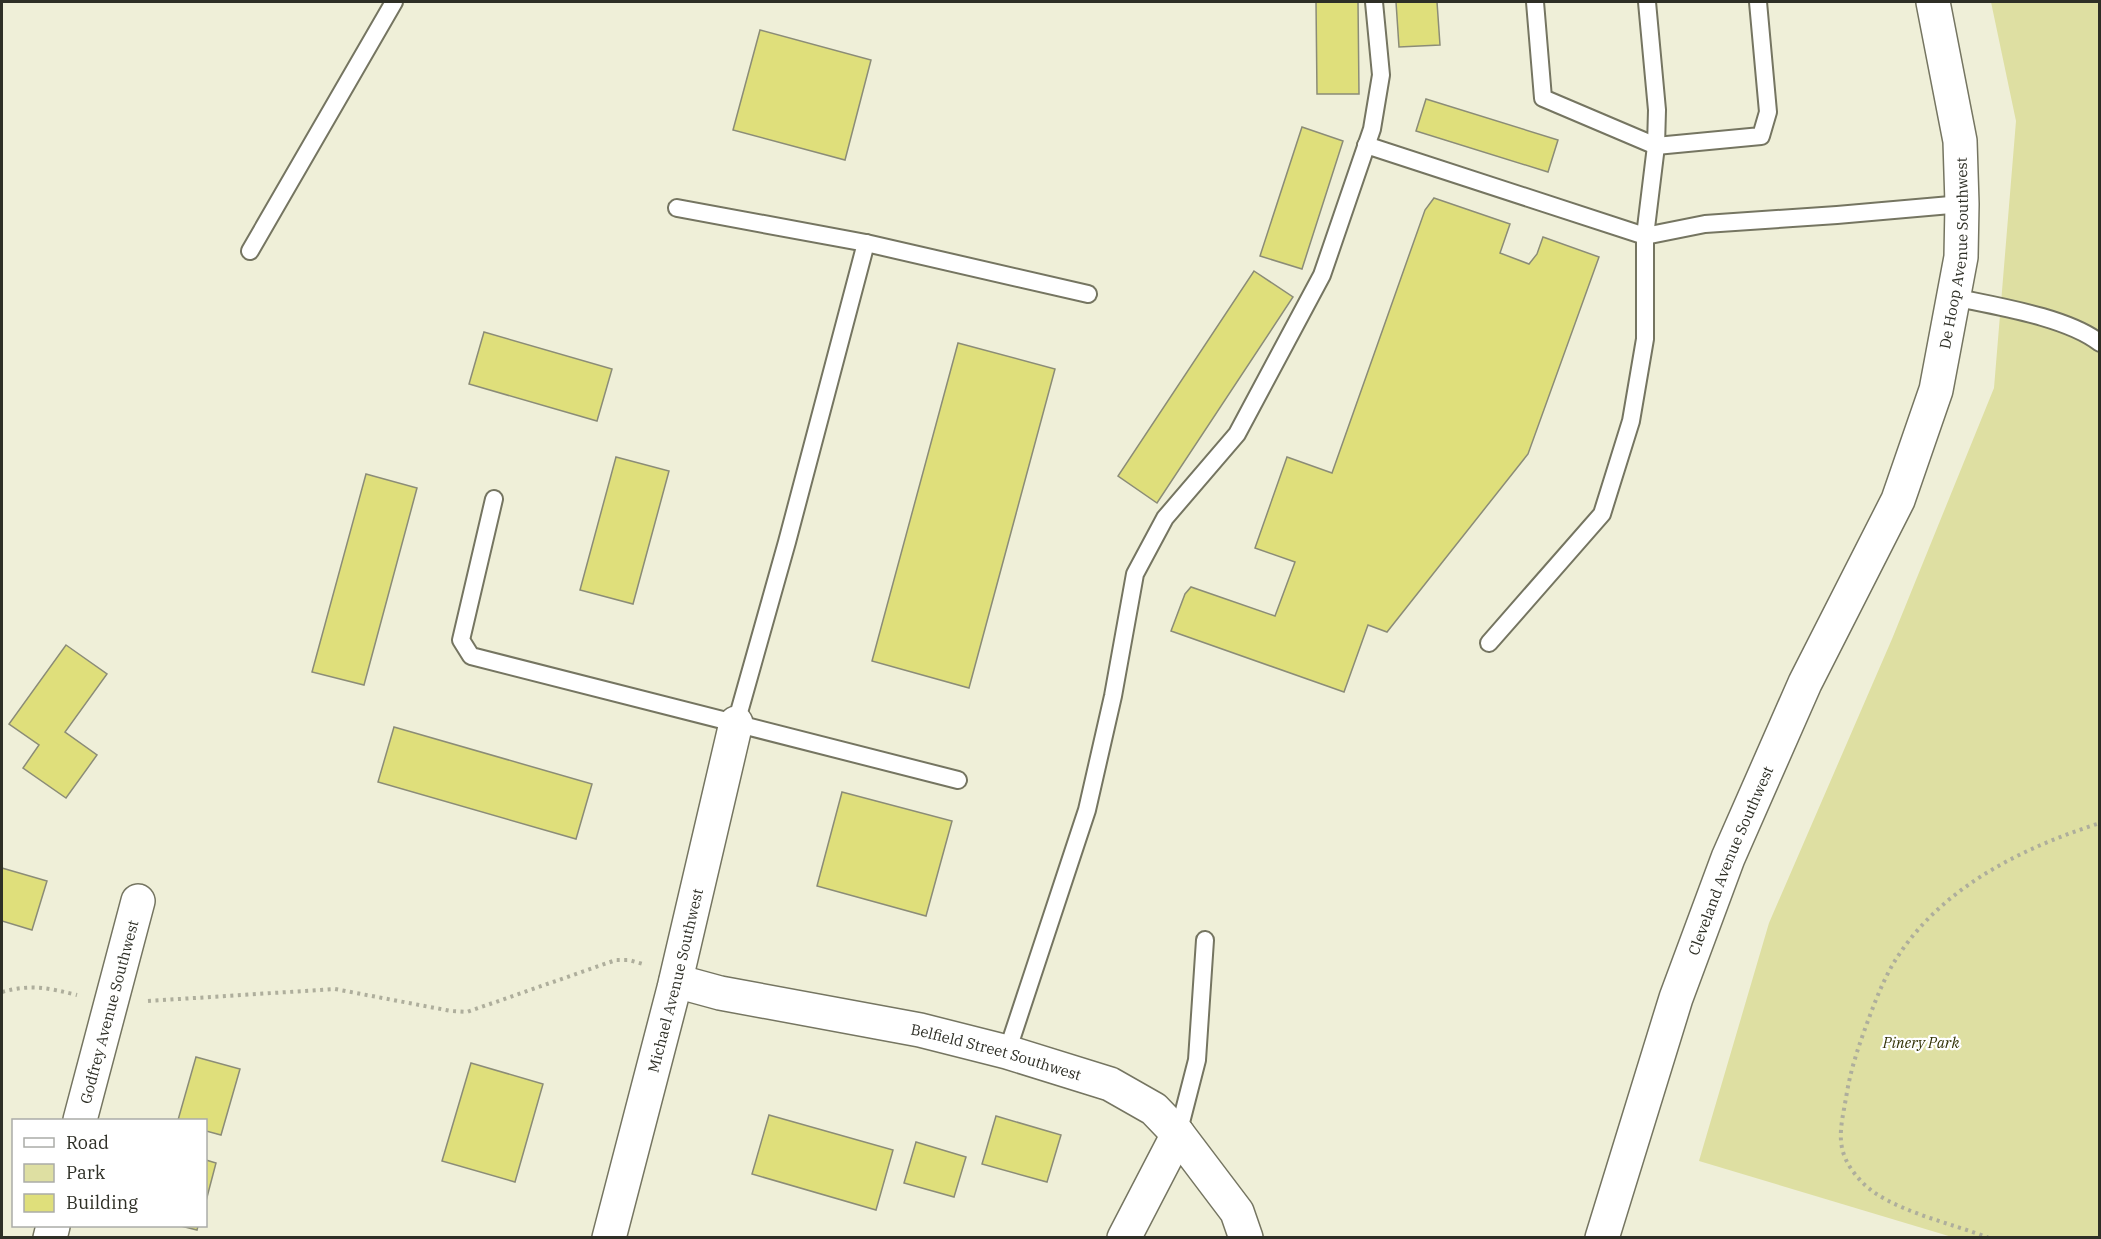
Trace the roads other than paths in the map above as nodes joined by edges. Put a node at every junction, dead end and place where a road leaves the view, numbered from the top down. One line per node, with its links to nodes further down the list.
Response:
1 (394, 2): 13 (lane)
2 (1374, 2): 7 (lane)
3 (1535, 2): 8 (lane)
4 (1647, 2): 8 (lane)
5 (1758, 2): 8 (lane)
6 (1934, 2): 9 (street, De Hoop Avenue Southwest)
7 (1366, 145): 11 (lane); 25 (lane)
8 (1656, 147): 11 (lane)
9 (1962, 204): 11 (lane); 15 (street, De Hoop Avenue Southwest)
10 (677, 208): 12 (lane)
11 (1645, 236): 19 (lane)
12 (866, 243): 14 (lane); 20 (lane)
13 (250, 251)
14 (1088, 294)
15 (1953, 297): 16 (lane); 18 (street, De Hoop Avenue Southwest)
16 (2100, 343)
17 (494, 499): 20 (lane)
18 (1898, 500): 31 (street, Cleveland Avenue Southwest)
19 (1489, 643)
20 (736, 723): 21 (lane); 24 (street, Michael Avenue Southwest)
21 (958, 780)
22 (138, 901): 26 (street, Godfrey Avenue Southwest)
23 (1205, 939): 27 (lane)
24 (676, 981): 25 (street, Belfield Street Southwest); 28 (street, Michael Avenue Southwest)
25 (1007, 1052): 27 (street, Belfield Street Southwest)
26 (80, 1119)
27 (1178, 1134): 29 (street); 30 (street, Belfield Street Southwest)
28 (609, 1238)
29 (1124, 1238)
30 (1246, 1238)
31 (1602, 1238)

